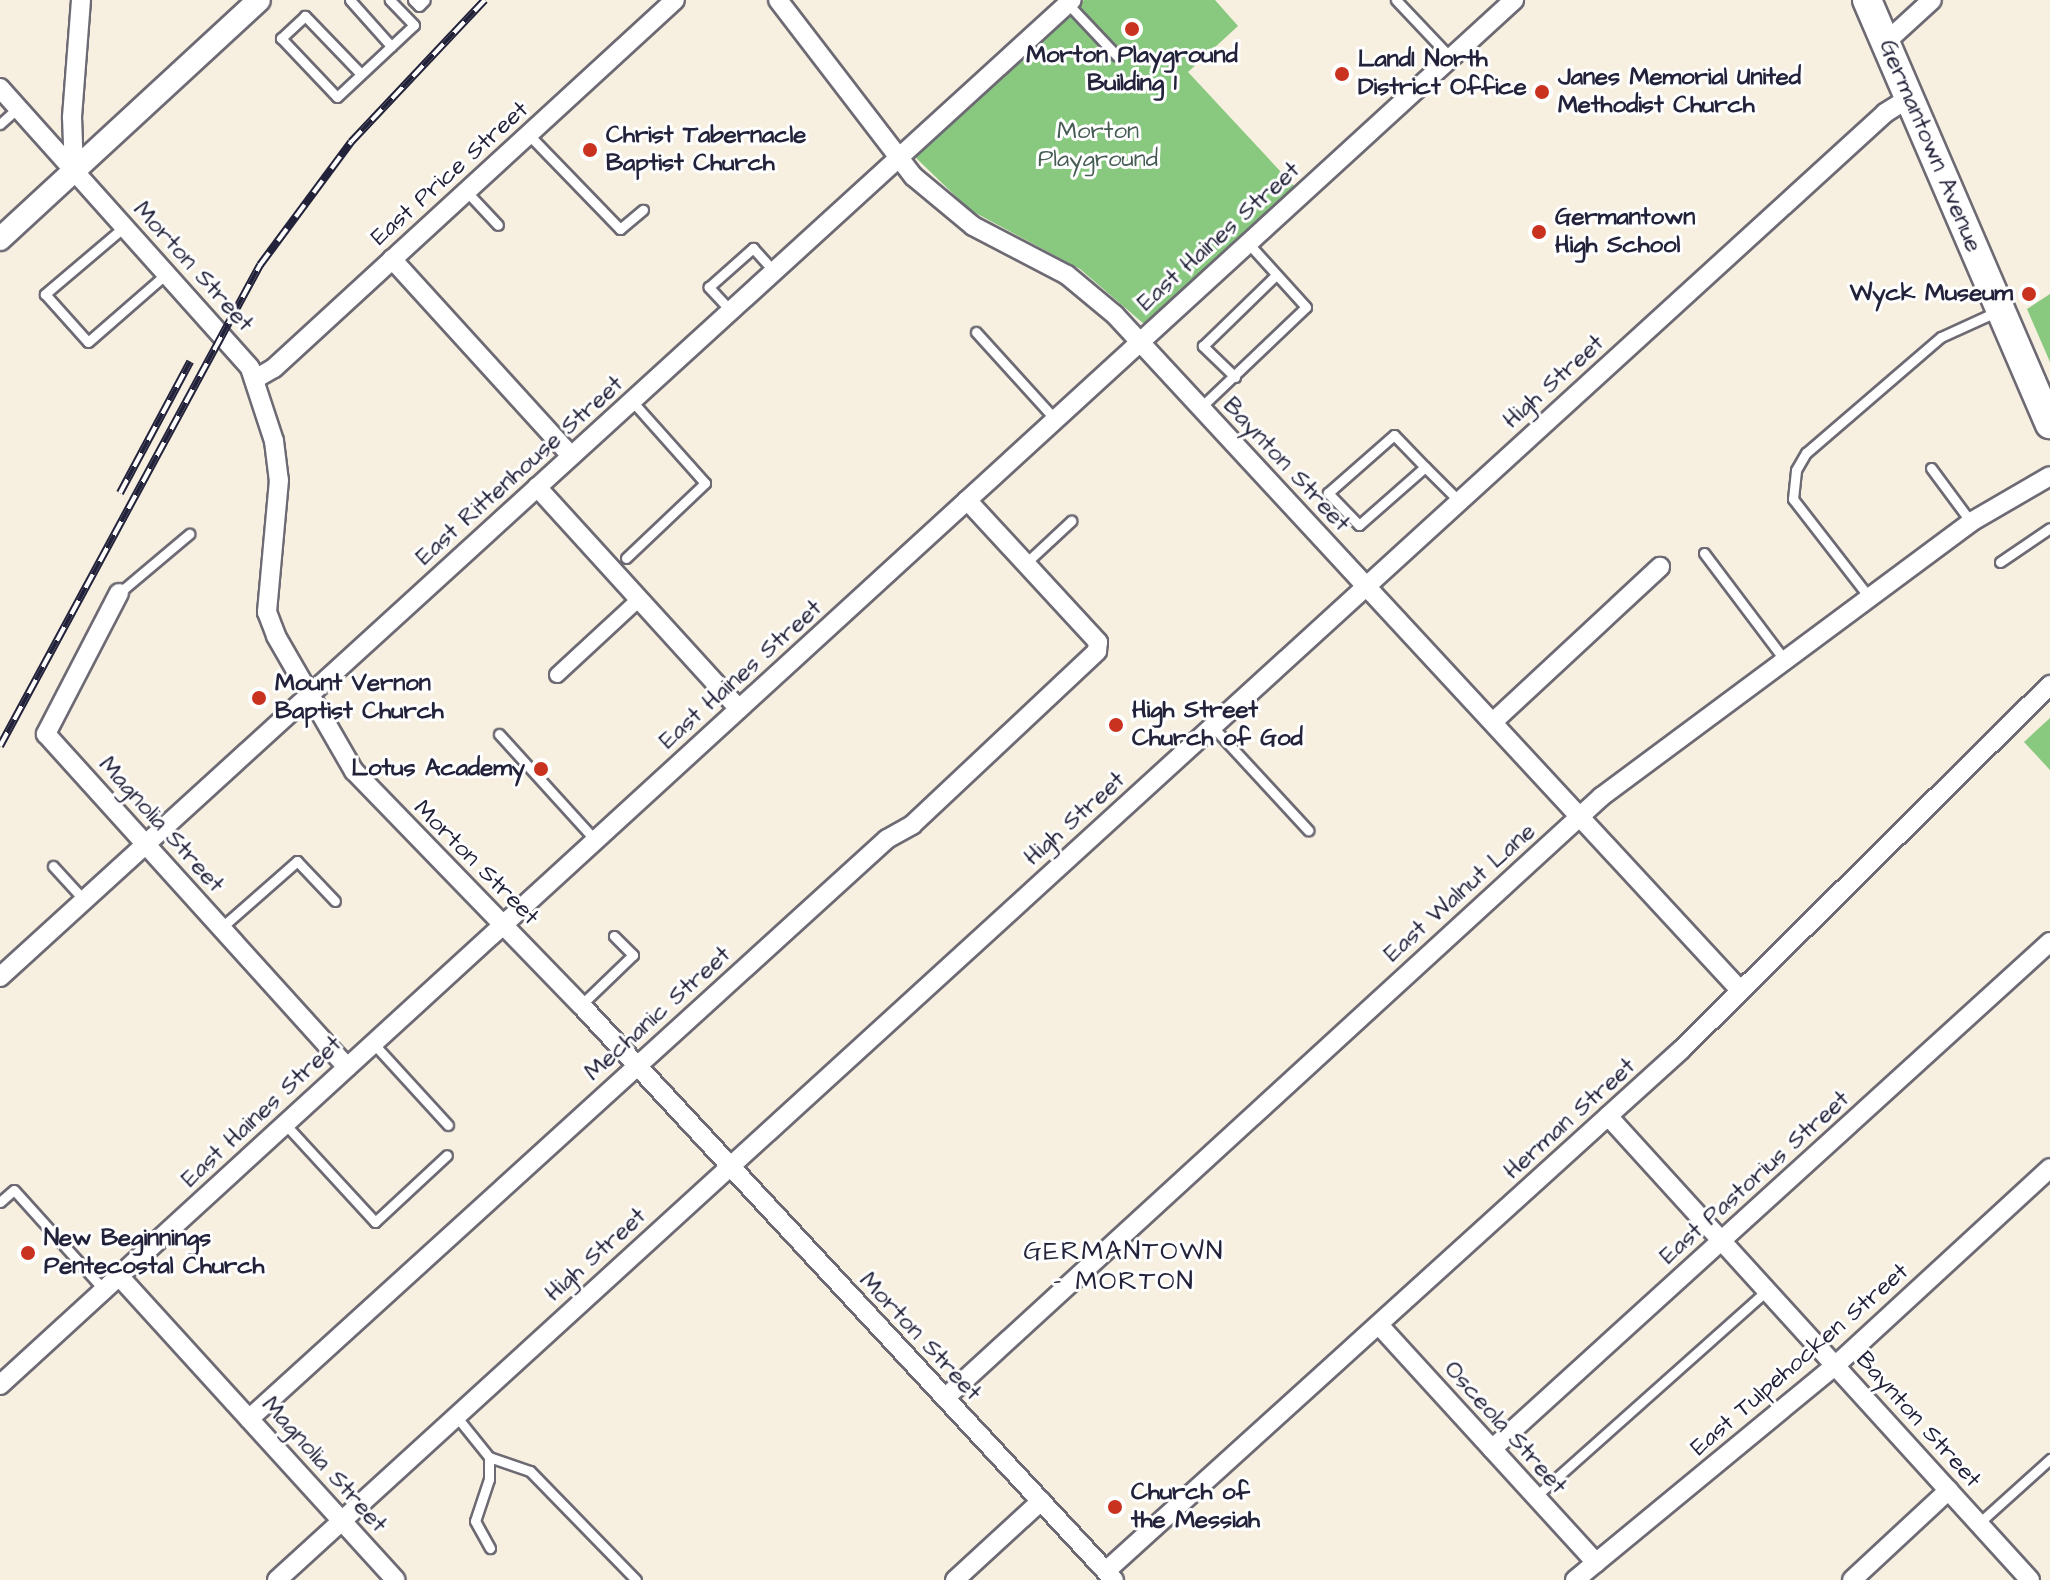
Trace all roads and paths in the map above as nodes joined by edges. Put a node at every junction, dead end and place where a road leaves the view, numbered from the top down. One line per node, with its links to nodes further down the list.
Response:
1 (81, 0): 25 (street)
2 (259, 0): 25 (street)
3 (350, 0): 15 (lane)
4 (390, 0): 15 (lane)
5 (413, 0): 6 (lane)
6 (425, 0)
7 (675, 0): 23 (street, East Price Street)
8 (778, 0): 24 (street, Baynton Street)
9 (1396, 0): 17 (lane)
10 (1514, 0): 17 (street, East Haines Street)
11 (1867, 0): 14 (main road, Germantown Avenue)
12 (1932, 0): 14 (street)
13 (1070, 2): 16 (lane); 24 (street, East Rittenhouse Street)
14 (1886, 42): 20 (main road, Germantown Avenue)
15 (391, 46): 18 (lane)
16 (1117, 56)
17 (1451, 58): 31 (street, East Haines Street)
18 (361, 74): 18 (lane)
19 (0, 88): 21 (street, Morton Street)
20 (1909, 98): 36 (main road, Germantown Avenue); 52 (street, High Street)
21 (18, 108): 22 (lane); 25 (street, Morton Street)
22 (0, 124)
23 (529, 135): 26 (street, East Price Street); 27 (lane)
24 (899, 158): 33 (street, East Rittenhouse Street); 39 (street, Baynton Street)
25 (74, 171): 29 (street, Morton Street); 30 (street)
26 (467, 192): 28 (lane); 32 (street, East Price Street)
27 (643, 210)
28 (498, 225)
29 (124, 227): 34 (street, Morton Street); 34 (lane)
30 (0, 239)
31 (1248, 243): 35 (lane); 39 (street, East Haines Street)
32 (392, 259): 41 (street, East Price Street); 46 (street)
33 (774, 271): 37 (street, East Rittenhouse Street); 37 (lane)
34 (166, 274): 41 (street, Morton Street)
35 (1276, 275): 40 (lane); 40 (lane)
36 (2002, 310): 45 (main road, Germantown Avenue); 64 (lane)
37 (731, 311): 42 (street, East Rittenhouse Street)
38 (976, 332): 44 (lane)
39 (1138, 343): 43 (street, Baynton Street); 44 (street, East Haines Street)
40 (1235, 377): 43 (lane)
41 (255, 379): 69 (street, Morton Street)
42 (632, 401): 46 (street, East Rittenhouse Street); 58 (lane)
43 (1200, 408): 62 (street, Baynton Street)
44 (1055, 419): 51 (street, East Haines Street)
45 (2050, 424)
46 (571, 456): 50 (street, East Rittenhouse Street)
47 (1425, 467): 47 (lane); 52 (lane)
48 (1931, 468): 54 (lane)
49 (2050, 476): 54 (street, East Walnut Lane)
50 (537, 487): 65 (street); 69 (street, East Rittenhouse Street)
51 (967, 500): 60 (street); 70 (street, East Haines Street)
52 (1459, 501): 62 (street, High Street)
53 (1071, 521): 60 (lane)
54 (1971, 522): 64 (street, East Walnut Lane)
55 (2050, 528): 59 (lane)
56 (189, 534): 63 (lane)
57 (1704, 553): 66 (lane)
58 (626, 558)
59 (2000, 562)
60 (1026, 563): 89 (street, Mechanic Street)
61 (1660, 567): 71 (street)
62 (1366, 586): 71 (street, Baynton Street); 72 (street, High Street)
63 (119, 593): 77 (street, Magnolia Street)
64 (1869, 597): 66 (street, East Walnut Lane)
65 (638, 600): 67 (street); 70 (street)
66 (1784, 659): 74 (street, East Walnut Lane)
67 (557, 675)
68 (2050, 685): 86 (street, Herman Street)
69 (310, 695): 77 (street, East Rittenhouse Street); 81 (street, Morton Street)
70 (739, 709): 76 (street, East Haines Street)
71 (1493, 722): 74 (street, Baynton Street)
72 (1212, 726): 75 (lane); 95 (street, High Street)
73 (499, 734): 76 (lane)
74 (1579, 817): 86 (street, Baynton Street); 105 (street, East Walnut Lane)
75 (1308, 830)
76 (595, 840): 81 (street, East Haines Street)
77 (146, 843): 79 (street, East Rittenhouse Street); 82 (street, Magnolia Street)
78 (53, 866): 79 (lane)
79 (84, 900): 85 (street, East Rittenhouse Street)
80 (335, 901): 82 (lane)
81 (504, 923): 87 (street, Morton Street); 88 (street, East Haines Street)
82 (222, 927): 90 (street, Magnolia Street)
83 (614, 936): 87 (lane)
84 (2050, 942): 98 (street, East Pastorius Street)
85 (0, 977)
86 (1741, 991): 91 (street, Herman Street)
87 (581, 1005): 89 (street, Morton Street)
88 (373, 1043): 90 (street, East Haines Street); 93 (lane)
89 (637, 1065): 95 (street, Morton Street); 107 (street, Mechanic Street)
90 (347, 1067): 92 (street, East Haines Street)
91 (1608, 1116): 98 (street, Baynton Street); 102 (street, Herman Street)
92 (285, 1124): 94 (lane); 99 (street, East Haines Street)
93 (448, 1125)
94 (447, 1155)
95 (730, 1166): 105 (street, Morton Street); 106 (street, High Street)
96 (2050, 1168): 103 (street, East Tulpehocken Street)
97 (0, 1202): 100 (lane)
98 (1723, 1241): 101 (street, Baynton Street); 108 (street, East Pastorius Street)
99 (119, 1276): 100 (street, East Haines Street); 107 (street, Magnolia Street)
100 (104, 1290): 104 (street, East Haines Street)
101 (1767, 1290): 103 (street, Baynton Street); 112 (lane)
102 (1379, 1325): 108 (street, Osceola Street); 118 (street, Herman Street)
103 (1836, 1365): 111 (street, Baynton Street); 117 (street, East Tulpehocken Street)
104 (0, 1385)
105 (945, 1398): 113 (street, Morton Street)
106 (456, 1416): 109 (lane); 114 (street, High Street)
107 (249, 1419): 114 (street, Magnolia Street)
108 (1492, 1449): 112 (street, Osceola Street)
109 (489, 1457): 116 (lane); 121 (lane)
110 (2050, 1459): 115 (lane)
111 (1949, 1490): 115 (street, Baynton Street); 124 (street)
112 (1535, 1497): 117 (street, Osceola Street)
113 (1041, 1501): 118 (street, Morton Street); 122 (street)
114 (342, 1521): 119 (street, High Street); 120 (street, Magnolia Street)
115 (1979, 1523): 125 (street, Baynton Street)
116 (490, 1548)
117 (1596, 1563): 123 (street, East Tulpehocken Street)
118 (1110, 1576)
119 (277, 1580)
120 (396, 1580)
121 (636, 1580)
122 (955, 1580)
123 (1575, 1580)
124 (1852, 1580)
125 (2030, 1580)

